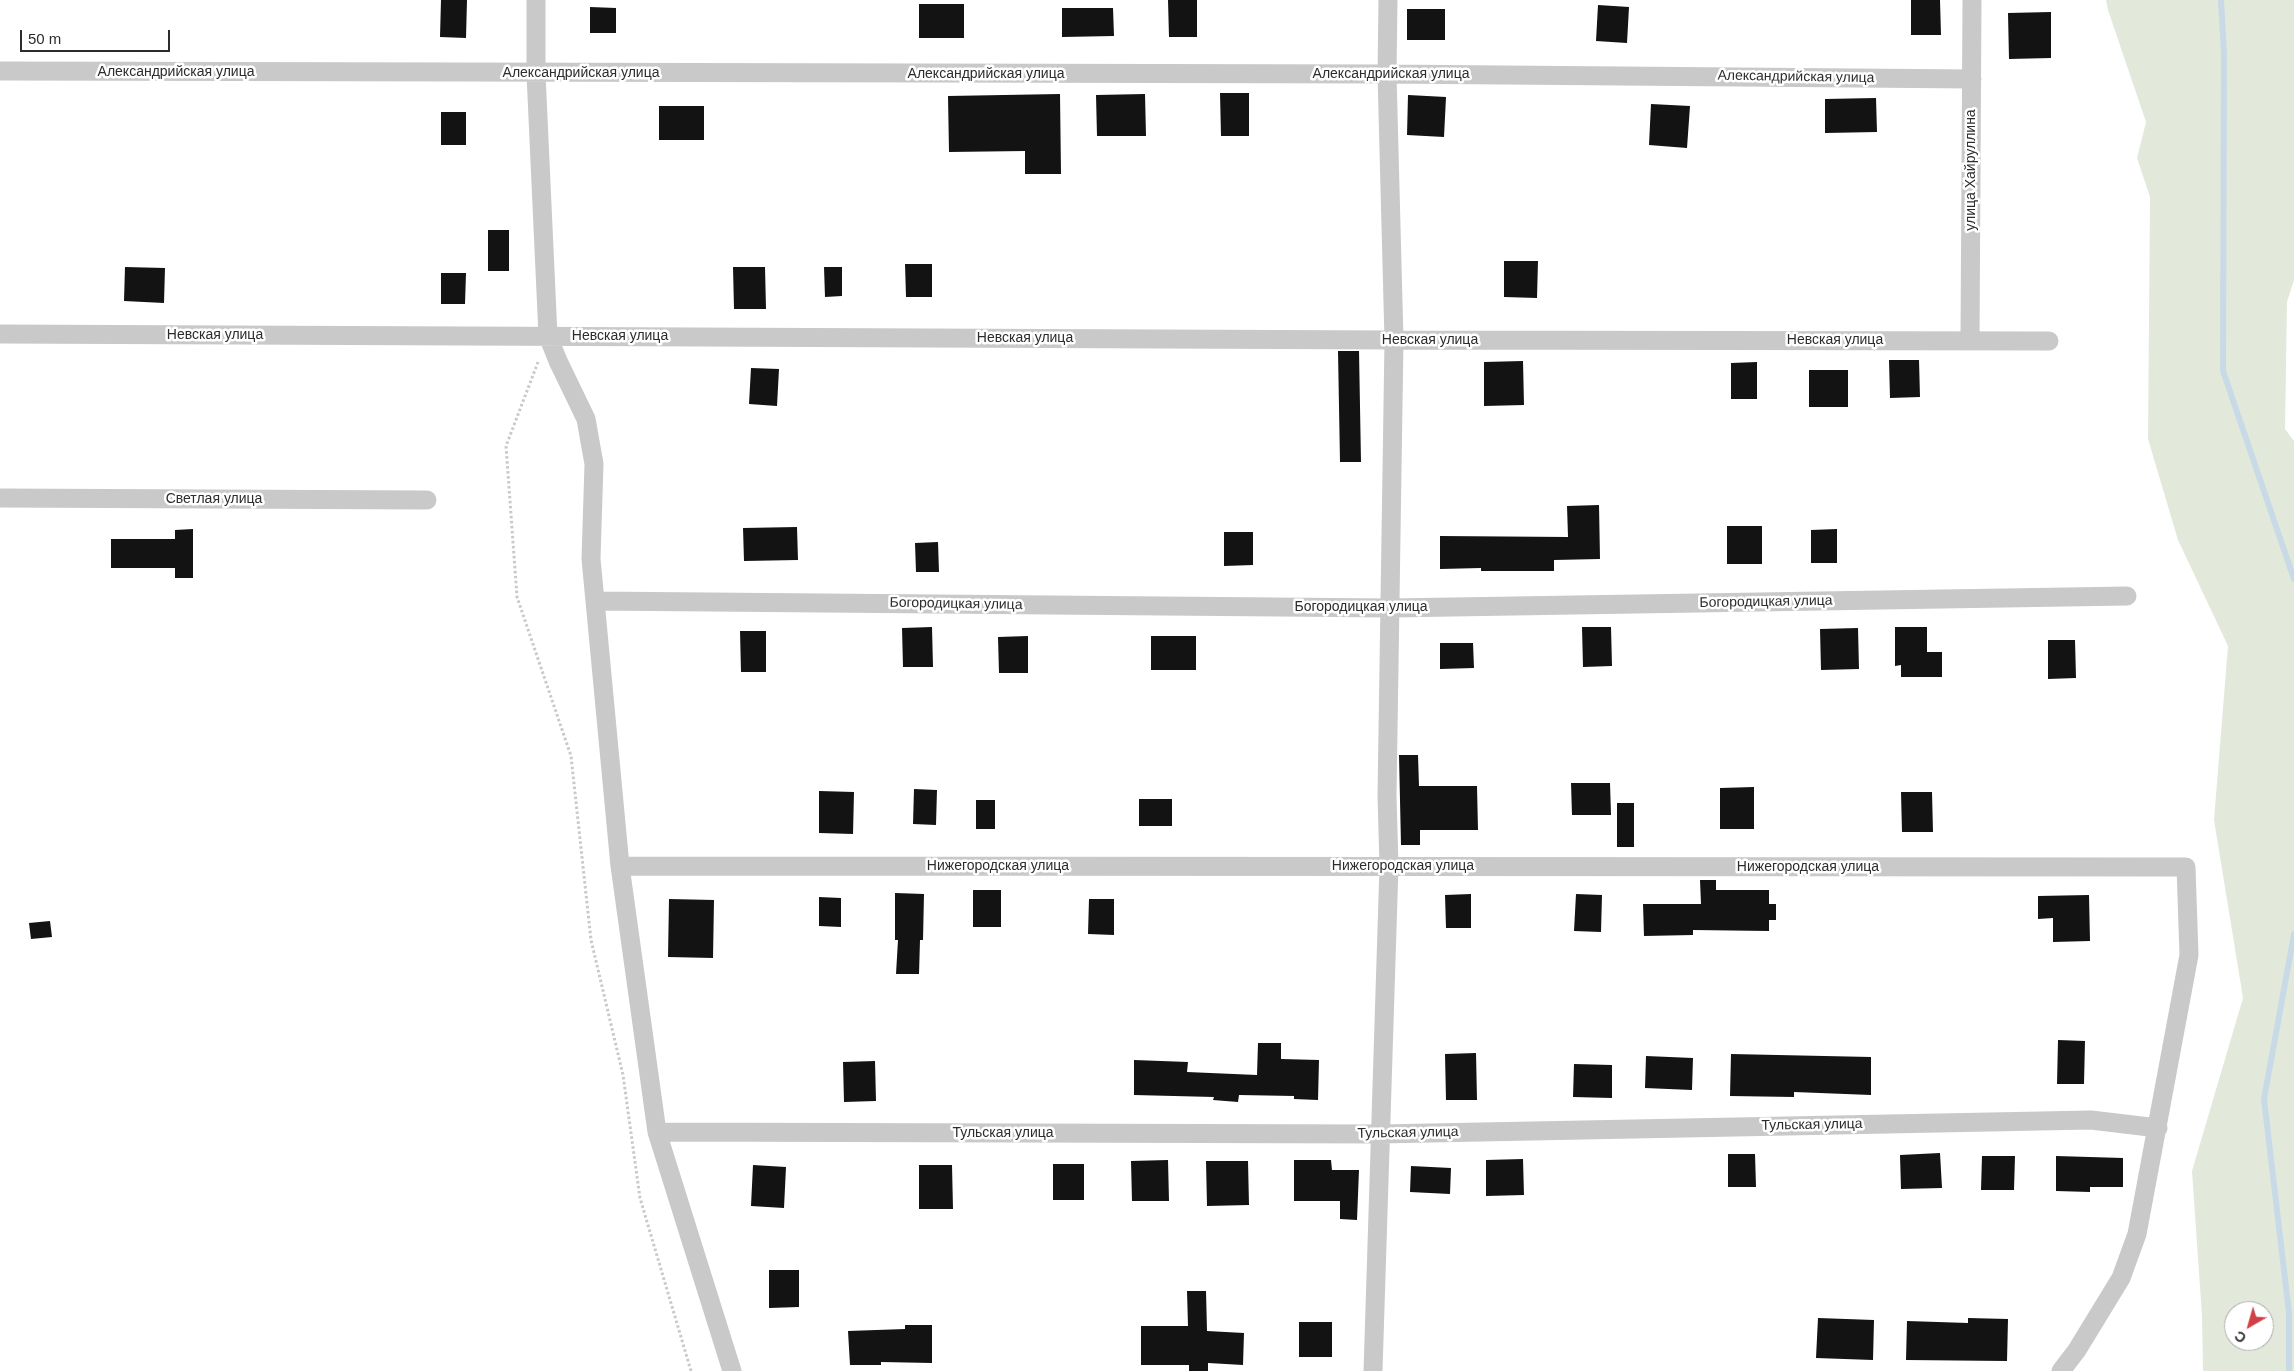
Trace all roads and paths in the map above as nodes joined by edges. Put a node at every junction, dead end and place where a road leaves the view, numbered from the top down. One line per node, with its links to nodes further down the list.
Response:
1 (536, 0): 5 (street)
2 (1388, 0): 6 (street)
3 (1972, 0): 7 (street, улица Хайруллина)
4 (0, 71): 5 (street, Александрийская улица)
5 (536, 74): 6 (street, Александрийская улица); 9 (street)
6 (1387, 74): 7 (street, Александрийская улица); 10 (street)
7 (1972, 79): 11 (street, улица Хайруллина)
8 (0, 334): 9 (street, Невская улица)
9 (548, 336): 10 (street, Невская улица); 16 (street); 23 (path)
10 (1394, 340): 11 (street, Невская улица); 17 (street)
11 (1970, 340): 12 (street, Невская улица)
12 (2049, 341)
13 (0, 498): 14 (street, Светлая улица)
14 (427, 500)
15 (2127, 596): 17 (street, Богородицкая улица)
16 (595, 601): 17 (street, Богородицкая улица); 18 (street)
17 (1391, 608): 19 (street)
18 (620, 866): 19 (street, Нижегородская улица); 21 (street)
19 (1389, 866): 20 (street, Нижегородская улица); 22 (street)
20 (2158, 1128): 22 (street, Тульская улица); 26 (street)
21 (657, 1132): 22 (street, Тульская улица); 24 (street)
22 (1380, 1134): 25 (street)
23 (691, 1371)
24 (732, 1371)
25 (1372, 1371)
26 (2061, 1371)

